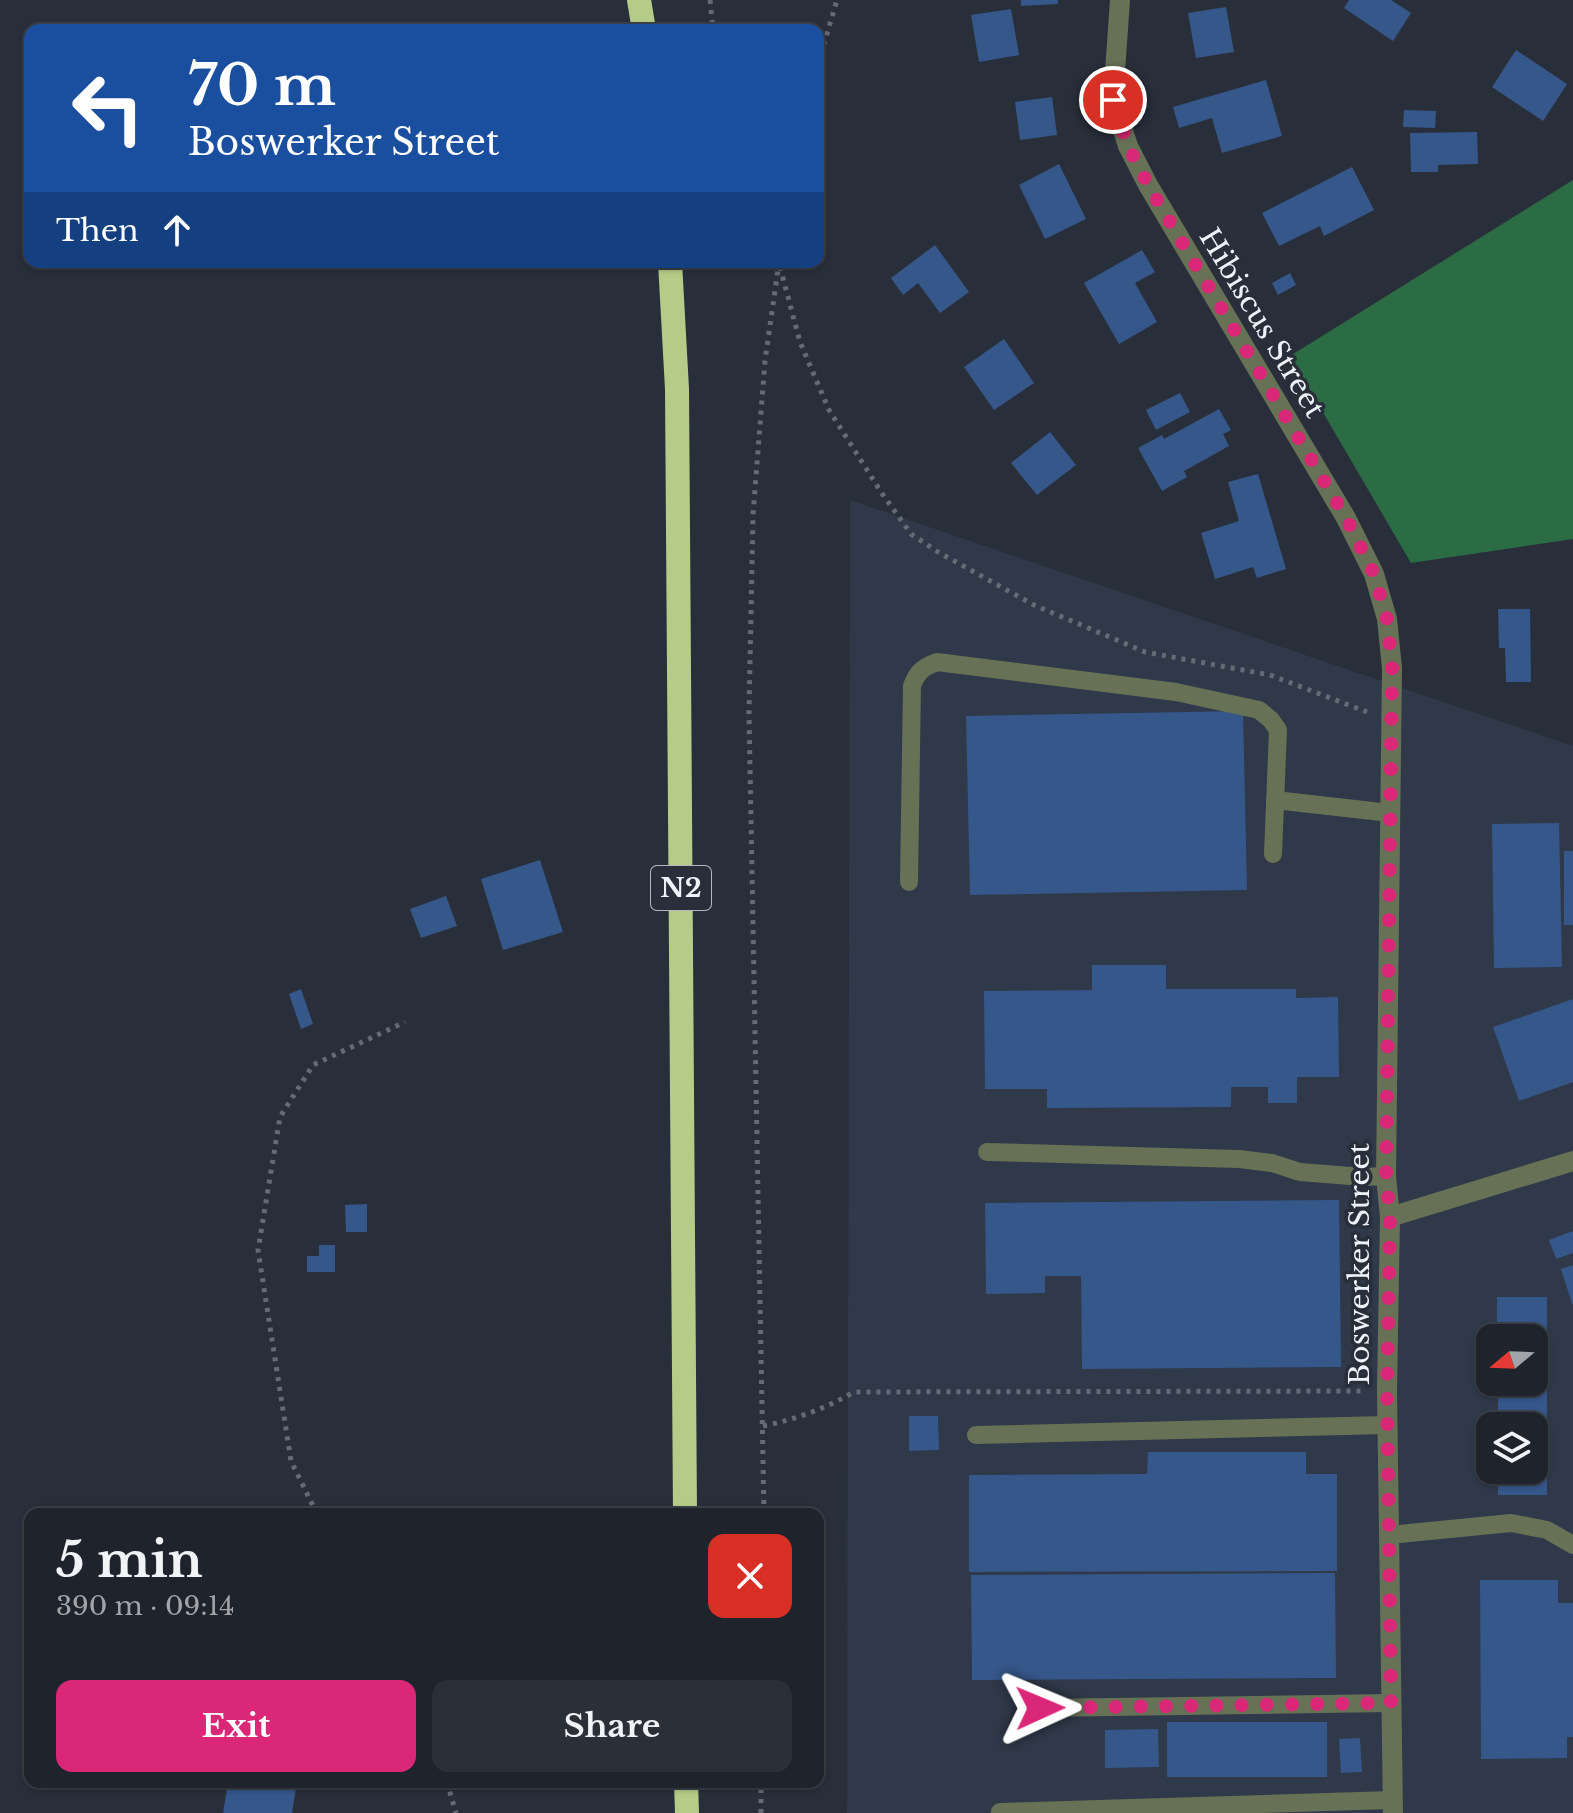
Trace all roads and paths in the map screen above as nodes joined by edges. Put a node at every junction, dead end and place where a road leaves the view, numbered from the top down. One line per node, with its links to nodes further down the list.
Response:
1 (639, 0): 5 (highway)
2 (710, 0): 6 (path)
3 (837, 0): 7 (path)
4 (1120, 0): 11 (street, Hibiscus Street)
5 (643, 24)
6 (712, 24)
7 (824, 44)
8 (670, 268): 27 (highway, N2)
9 (778, 268): 24 (path)
10 (781, 268): 12 (path)
11 (1392, 668): 12 (street, Boswerker Street)
12 (1391, 721): 14 (street, Boswerker Street)
13 (1275, 800): 14 (lane); 15 (lane); 16 (lane)
14 (1390, 813): 20 (street, Boswerker Street)
15 (1273, 854)
16 (909, 882)
17 (405, 1022): 26 (path)
18 (987, 1152): 20 (lane)
19 (1573, 1161): 21 (street)
20 (1386, 1176): 21 (street, Boswerker Street)
21 (1390, 1217): 22 (street, Boswerker Street)
22 (1387, 1391): 23 (street, Boswerker Street); 24 (path)
23 (1387, 1425): 25 (lane); 29 (street, Boswerker Street)
24 (763, 1426): 28 (path)
25 (976, 1435)
26 (314, 1508)
27 (685, 1508)
28 (764, 1508)
29 (1389, 1535): 30 (lane); 31 (street, Boswerker Street)
30 (1573, 1545)
31 (1391, 1703): 32 (lane); 36 (street, Boswerker Street)
32 (1040, 1708)
33 (449, 1788): 38 (path)
34 (686, 1788): 39 (highway)
35 (761, 1788): 40 (path)
36 (1393, 1807): 37 (lane)
37 (1000, 1812)
38 (456, 1813)
39 (687, 1813)
40 (761, 1813)

